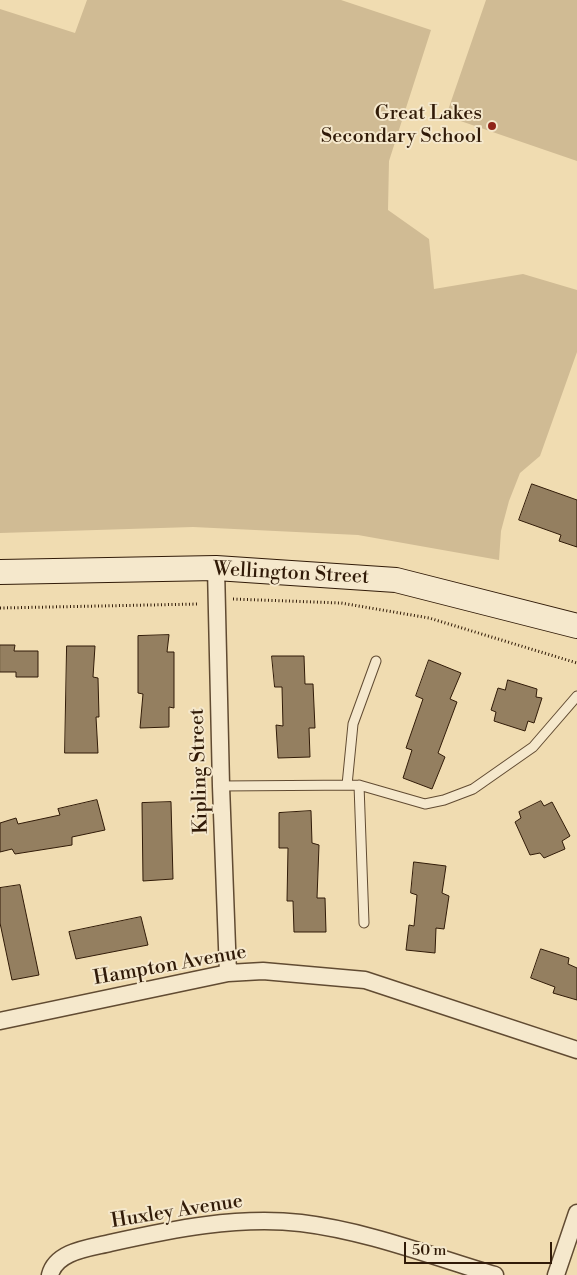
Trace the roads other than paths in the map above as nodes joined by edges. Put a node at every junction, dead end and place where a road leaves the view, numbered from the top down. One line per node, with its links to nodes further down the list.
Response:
1 (216, 568): 2 (main road, Wellington Street); 3 (main road, Wellington Street); 8 (street, Kipling Street)
2 (0, 572)
3 (577, 626)
4 (376, 661): 7 (lane)
5 (577, 696): 6 (lane)
6 (359, 784): 7 (lane); 9 (lane)
7 (347, 785): 8 (lane)
8 (221, 786): 10 (street, Kipling Street)
9 (364, 923)
10 (228, 973): 11 (street, Hampton Avenue); 12 (street, Hampton Avenue)
11 (0, 1021)
12 (577, 1050)
13 (577, 1213): 16 (street)
14 (50, 1275): 15 (street, Huxley Avenue)
15 (495, 1275)
16 (556, 1275)

